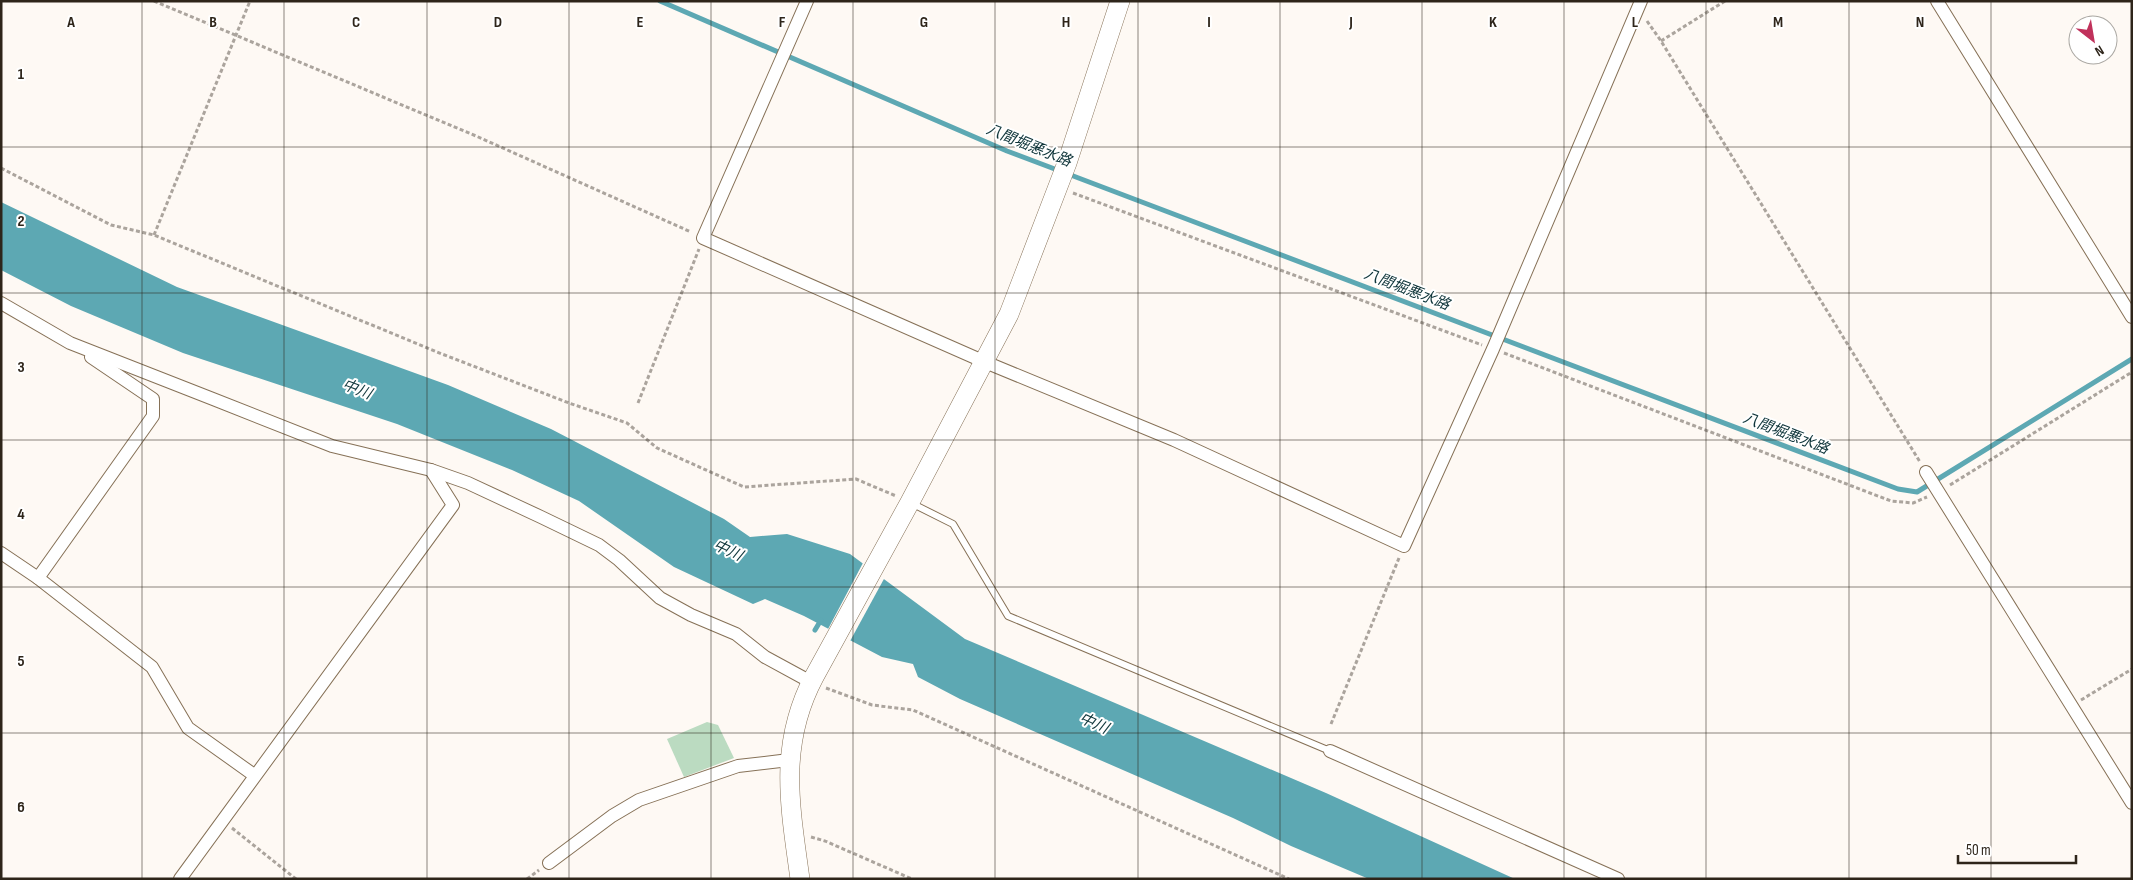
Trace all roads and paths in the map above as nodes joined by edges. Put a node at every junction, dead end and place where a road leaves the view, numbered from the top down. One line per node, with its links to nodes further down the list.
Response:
1 (154, 1): 8 (path)
2 (250, 1): 8 (path)
3 (807, 1): 13 (street)
4 (1120, 1): 11 (street)
5 (1725, 1): 9 (path)
6 (1937, 1): 15 (street)
7 (1639, 5): 9 (path); 17 (street)
8 (234, 36): 12 (path); 13 (path)
9 (1661, 41): 22 (path)
10 (1, 168): 12 (path)
11 (1058, 185): 17 (path); 18 (street)
12 (154, 235): 24 (path)
13 (703, 238): 18 (street); 20 (path)
14 (1, 303): 16 (street)
15 (2132, 317)
16 (70, 343): 21 (street); 27 (street)
17 (1493, 349): 23 (path); 25 (street)
18 (985, 362): 24 (street); 25 (street)
19 (2132, 372): 23 (path)
20 (638, 403)
21 (432, 470): 29 (street); 34 (street)
22 (1926, 472): 23 (street)
23 (1939, 492): 30 (street)
24 (908, 505): 29 (street); 32 (lane)
25 (1404, 546): 31 (path)
26 (1, 553): 27 (street)
27 (38, 578): 34 (street)
28 (2132, 669): 30 (path)
29 (812, 679): 33 (street); 43 (path)
30 (2073, 706): 35 (street)
31 (1331, 724)
32 (1330, 751): 44 (street)
33 (789, 760): 37 (street); 38 (street)
34 (254, 775): 36 (street)
35 (2132, 803)
36 (222, 820): 39 (street); 40 (path)
37 (793, 832): 41 (street); 42 (path)
38 (549, 862)
39 (180, 879)
40 (296, 879)
41 (800, 879)
42 (912, 879)
43 (1289, 879)
44 (1618, 879)

